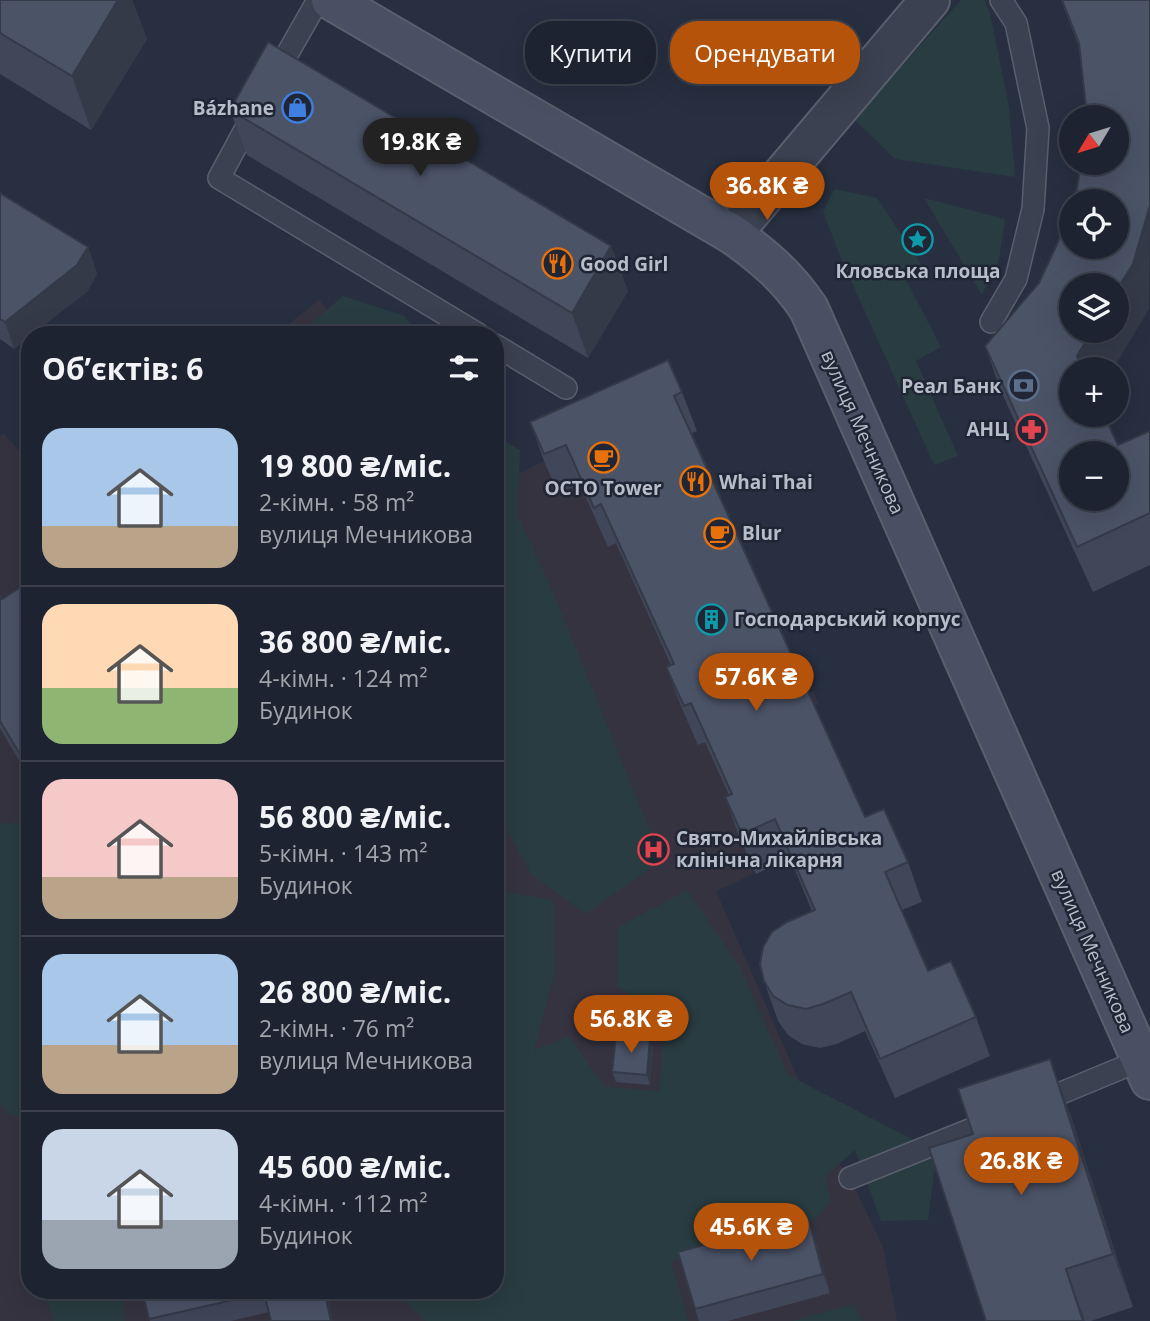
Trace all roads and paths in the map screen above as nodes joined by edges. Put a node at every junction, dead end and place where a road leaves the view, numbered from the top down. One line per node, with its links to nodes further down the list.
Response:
1 (318, 0): 7 (lane)
2 (331, 0): 5 (street, вулиця Мечникова)
3 (930, 0): 5 (street)
4 (1001, 0): 6 (lane)
5 (732, 234): 10 (street, вулиця Мечникова)
6 (991, 322)
7 (465, 326)
8 (504, 350): 9 (lane)
9 (566, 388)
10 (1146, 1070): 11 (lane)
11 (850, 1178)

